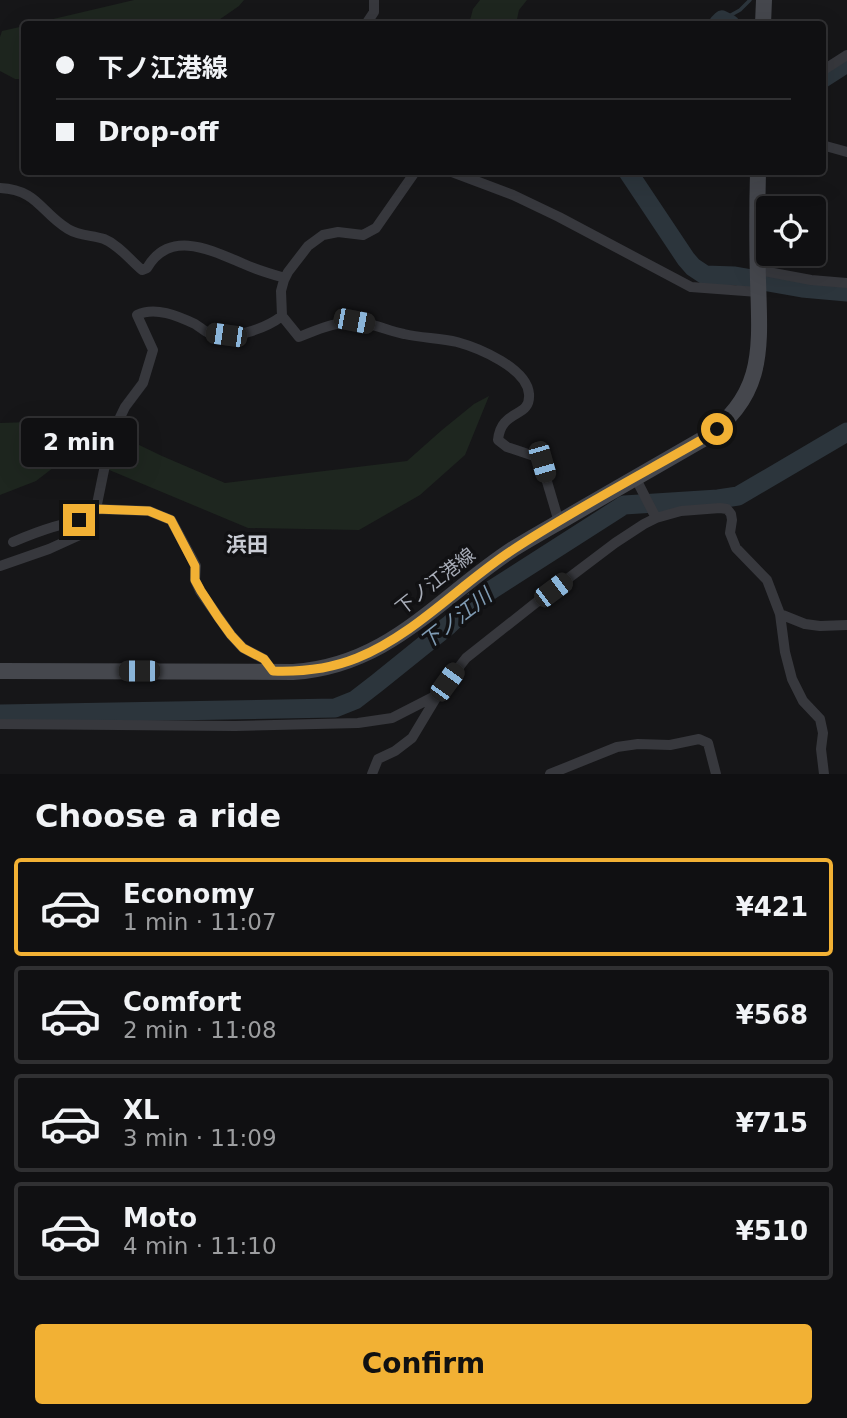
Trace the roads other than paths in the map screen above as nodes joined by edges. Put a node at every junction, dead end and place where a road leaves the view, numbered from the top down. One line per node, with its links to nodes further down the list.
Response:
1 (374, 0): 3 (street)
2 (764, 0): 4 (main road)
3 (368, 21)
4 (764, 21)
5 (847, 55): 6 (street)
6 (826, 68)
7 (826, 146): 8 (street)
8 (847, 152)
9 (413, 175): 14 (street)
10 (460, 175): 16 (street)
11 (758, 175): 13 (main road)
12 (0, 188): 14 (street)
13 (758, 271): 15 (street); 16 (main road, 下ノ江港線)
14 (285, 278): 17 (street)
15 (847, 283)
16 (758, 292): 18 (main road, 下ノ江港線)
17 (282, 316): 19 (street); 22 (street)
18 (638, 484): 20 (street); 22 (main road, 下ノ江港線)
19 (96, 509): 21 (street); 28 (street)
20 (655, 517): 25 (street); 29 (street)
21 (88, 520): 23 (street); 24 (street)
22 (559, 522): 28 (main road, 下ノ江港線)
23 (13, 542)
24 (0, 566)
25 (780, 614): 26 (street); 34 (street)
26 (847, 625)
27 (0, 671): 28 (main road, 下ノ江港線)
28 (273, 671)
29 (439, 693): 30 (street); 31 (street)
30 (0, 724)
31 (372, 774)
32 (550, 774): 33 (street)
33 (716, 774)
34 (824, 774)

